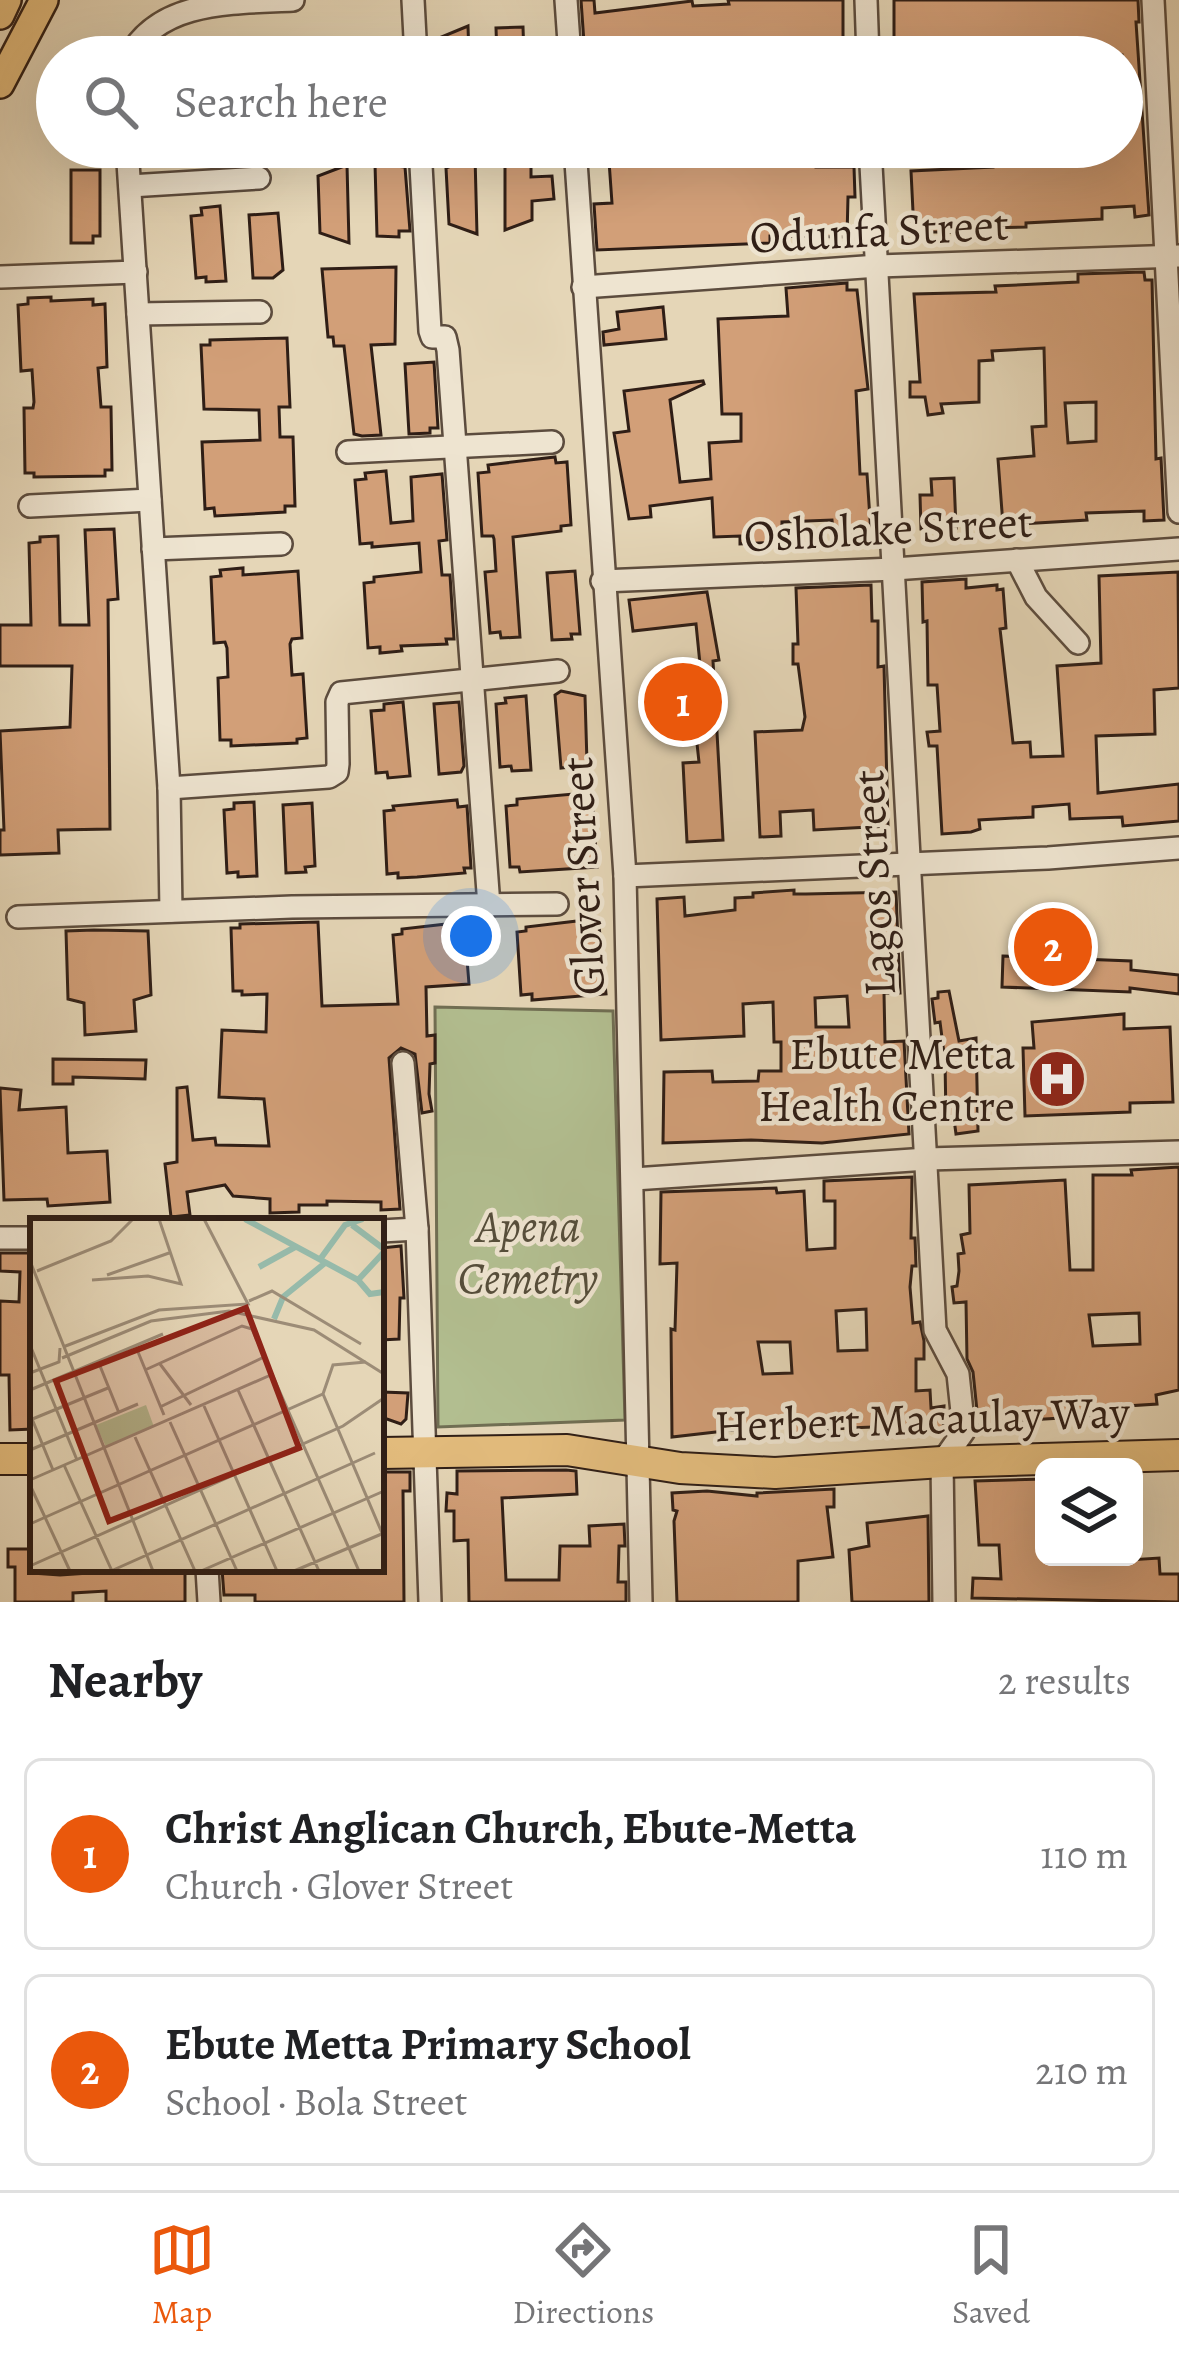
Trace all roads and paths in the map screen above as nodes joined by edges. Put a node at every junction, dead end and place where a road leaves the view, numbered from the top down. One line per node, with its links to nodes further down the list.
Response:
1 (7, 0): 8 (main road)
2 (44, 0): 13 (main road)
3 (293, 0): 9 (street)
4 (413, 0): 10 (street)
5 (566, 0): 11 (street)
6 (866, 0): 12 (street)
7 (1153, 0): 20 (street)
8 (0, 15)
9 (139, 36)
10 (415, 36)
11 (569, 36)
12 (867, 36)
13 (0, 84)
14 (129, 168): 19 (street)
15 (421, 168): 28 (street)
16 (576, 168): 24 (street, Glover Street)
17 (871, 168): 21 (street, Lagos Street)
18 (259, 178): 19 (street)
19 (130, 186): 22 (street)
20 (1173, 257): 21 (street, Odunfa Street); 32 (street)
21 (878, 266): 24 (street, Odunfa Street); 37 (street, Lagos Street)
22 (136, 272): 23 (street); 26 (street)
23 (1, 277)
24 (583, 287): 38 (street, Glover Street)
25 (260, 312): 26 (street)
26 (138, 314): 30 (street)
27 (552, 442): 28 (street)
28 (453, 447): 29 (street); 41 (street)
29 (348, 452)
30 (150, 500): 31 (street); 34 (street)
31 (30, 506)
32 (1179, 512)
33 (281, 544): 34 (street)
34 (153, 549): 42 (street)
35 (1179, 549): 36 (street, Osholake Street)
36 (1017, 560): 37 (street, Osholake Street); 39 (street)
37 (894, 569): 38 (street, Osholake Street); 44 (street, Lagos Street)
38 (602, 580): 45 (street, Glover Street)
39 (1078, 643)
40 (558, 671): 41 (street)
41 (474, 680): 42 (street); 47 (street)
42 (169, 788): 48 (street)
43 (1179, 848): 44 (street)
44 (913, 864): 45 (street); 52 (street, Lagos Street)
45 (625, 876): 53 (street, Glover Street)
46 (557, 904): 47 (street)
47 (489, 906): 48 (street)
48 (171, 911): 49 (street)
49 (17, 917)
50 (403, 1063): 54 (street)
51 (1179, 1152): 52 (street)
52 (927, 1159): 53 (street); 62 (street, Lagos Street)
53 (634, 1180): 61 (street, Glover Street)
54 (416, 1229): 55 (street); 56 (street)
55 (384, 1231)
56 (425, 1452): 57 (highway, Herbert Macaulay Way); 61 (highway, Herbert Macaulay Way); 65 (street)
57 (384, 1453)
58 (1179, 1455): 62 (highway, Herbert Macaulay Way)
59 (30, 1459): 60 (highway)
60 (0, 1460)
61 (640, 1461): 62 (highway, Herbert Macaulay Way); 66 (street, Glover Street)
62 (942, 1462): 67 (street, Lagos Street)
63 (207, 1572): 64 (street)
64 (209, 1602)
65 (430, 1602)
66 (641, 1602)
67 (944, 1602)

